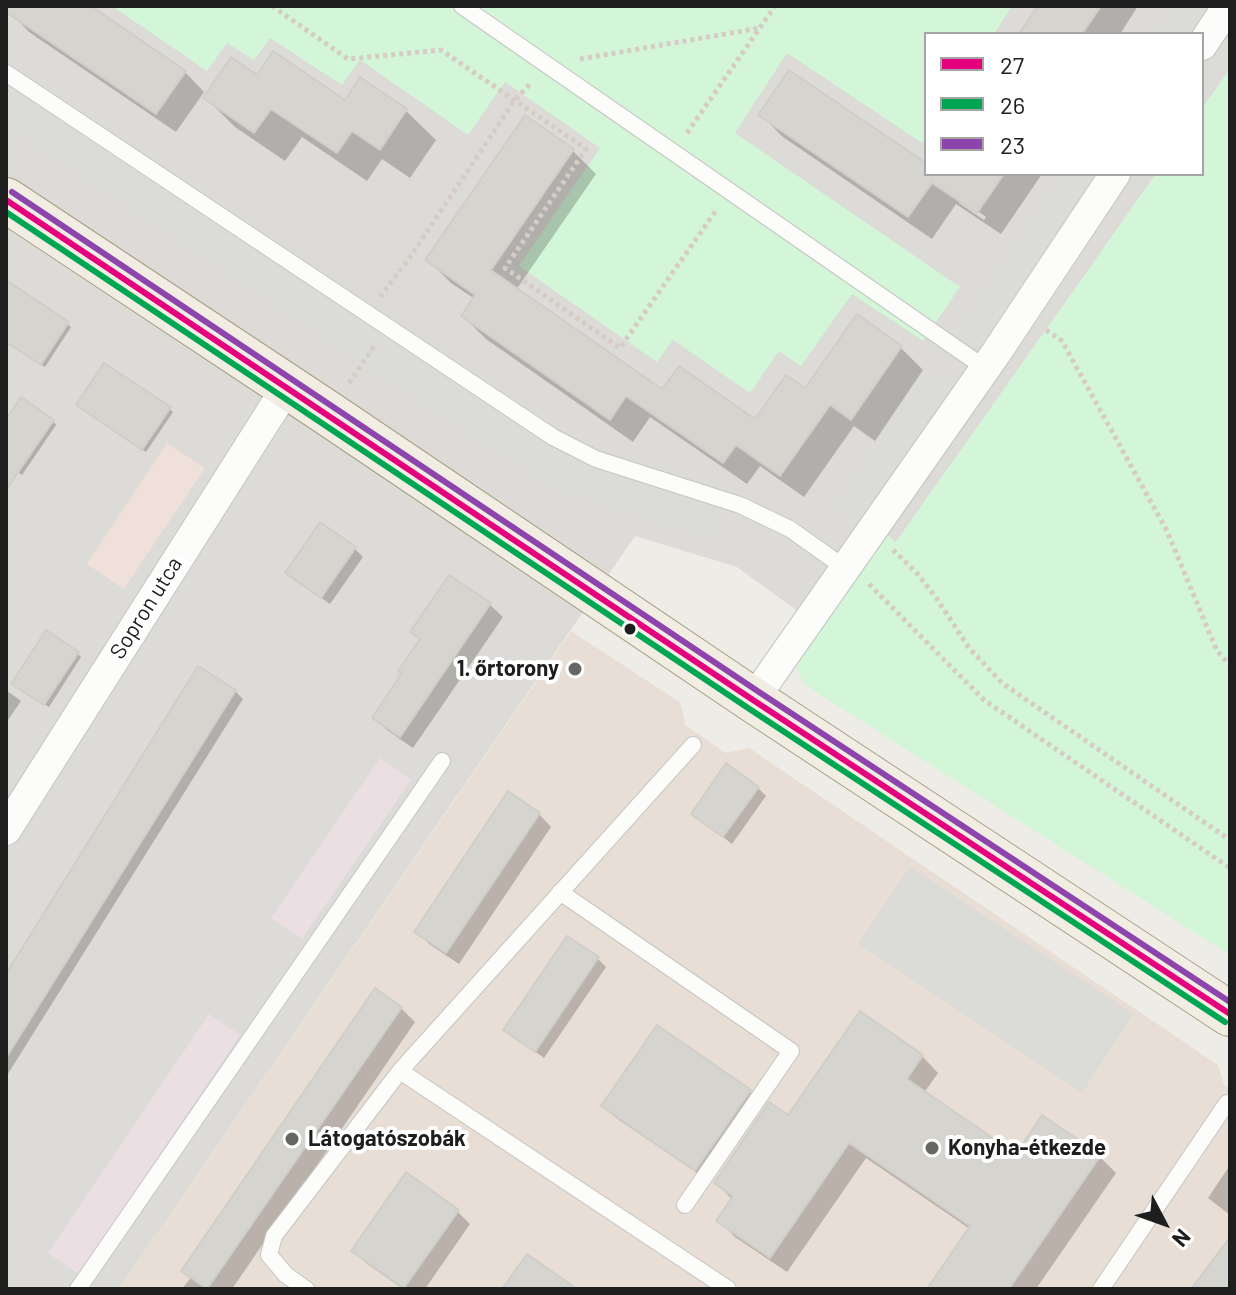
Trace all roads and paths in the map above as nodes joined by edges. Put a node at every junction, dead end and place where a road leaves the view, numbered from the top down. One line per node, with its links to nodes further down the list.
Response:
1 (272, 6): 9 (path)
2 (462, 6): 7 (lane)
3 (775, 6): 5 (path)
4 (1228, 6): 6 (street)
5 (760, 28): 7 (path); 10 (path)
6 (1204, 42)
7 (548, 64): 9 (path); 10 (lane)
8 (6, 73): 14 (lane)
9 (515, 100): 12 (path); 14 (path)
10 (674, 153): 12 (lane)
11 (1114, 176): 15 (street)
12 (730, 191): 17 (lane)
13 (6, 200): 19 (main road)
14 (368, 313): 16 (lane)
15 (1022, 313): 17 (street); 22 (path)
16 (388, 326): 18 (path); 21 (lane)
17 (985, 368): 20 (street)
18 (349, 384)
19 (287, 387): 23 (main road); 26 (street, Sopron utca)
20 (870, 532): 21 (street); 28 (path)
21 (845, 568): 23 (street); 29 (path)
22 (1230, 665)
23 (753, 700): 31 (main road)
24 (693, 745): 30 (lane)
25 (442, 761): 35 (lane)
26 (15, 794): 27 (street, Sopron utca)
27 (6, 830)
28 (1230, 840)
29 (1230, 868)
30 (560, 892): 32 (lane); 34 (lane)
31 (1230, 1014)
32 (400, 1071): 36 (lane); 37 (lane)
33 (1227, 1103): 38 (lane)
34 (685, 1205)
35 (78, 1289)
36 (306, 1289)
37 (728, 1289)
38 (1101, 1289)

